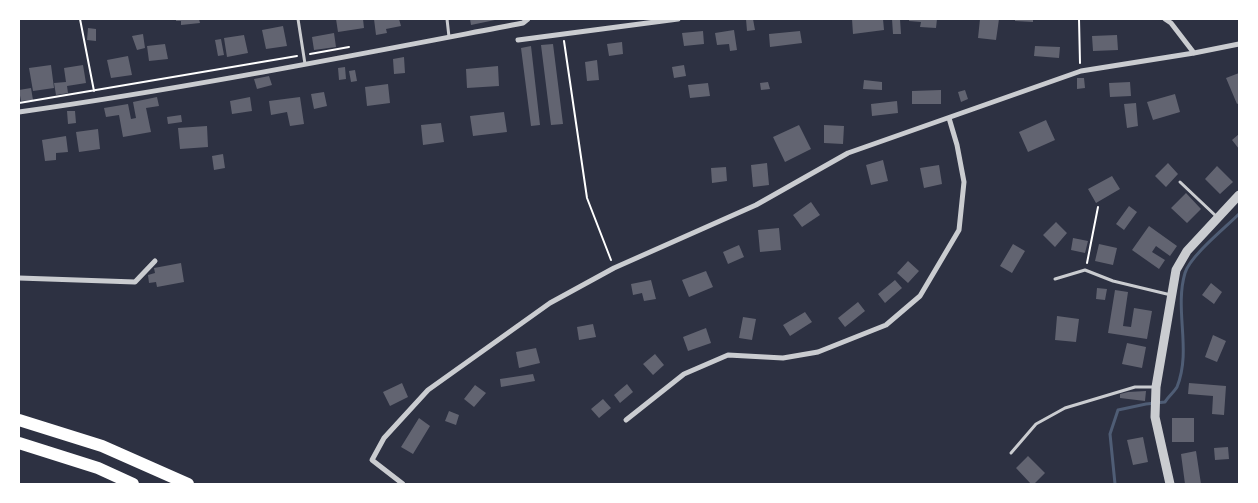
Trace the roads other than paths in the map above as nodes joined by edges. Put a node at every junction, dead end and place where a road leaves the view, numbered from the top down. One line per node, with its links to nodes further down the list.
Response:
1 (298, 19): 10 (lane)
2 (447, 19): 6 (lane)
3 (528, 19): 6 (street)
4 (678, 19): 7 (street)
5 (1165, 19): 9 (street)
6 (449, 37): 10 (street)
7 (518, 40)
8 (1239, 44): 9 (street)
9 (1194, 53): 12 (street)
10 (305, 64): 11 (street)
11 (19, 112)
12 (948, 118): 22 (street); 27 (street)
13 (1180, 182): 15 (lane)
14 (1239, 195): 15 (street)
15 (1218, 218): 19 (street)
16 (155, 261): 17 (street)
17 (19, 278)
18 (1055, 279): 19 (lane)
19 (1171, 296): 20 (street)
20 (1156, 391): 24 (lane); 28 (street)
21 (19, 420): 26 (highway)
22 (626, 420)
23 (19, 443): 25 (highway)
24 (1011, 453)
25 (133, 484)
26 (188, 484)
27 (403, 484)
28 (1170, 484)

